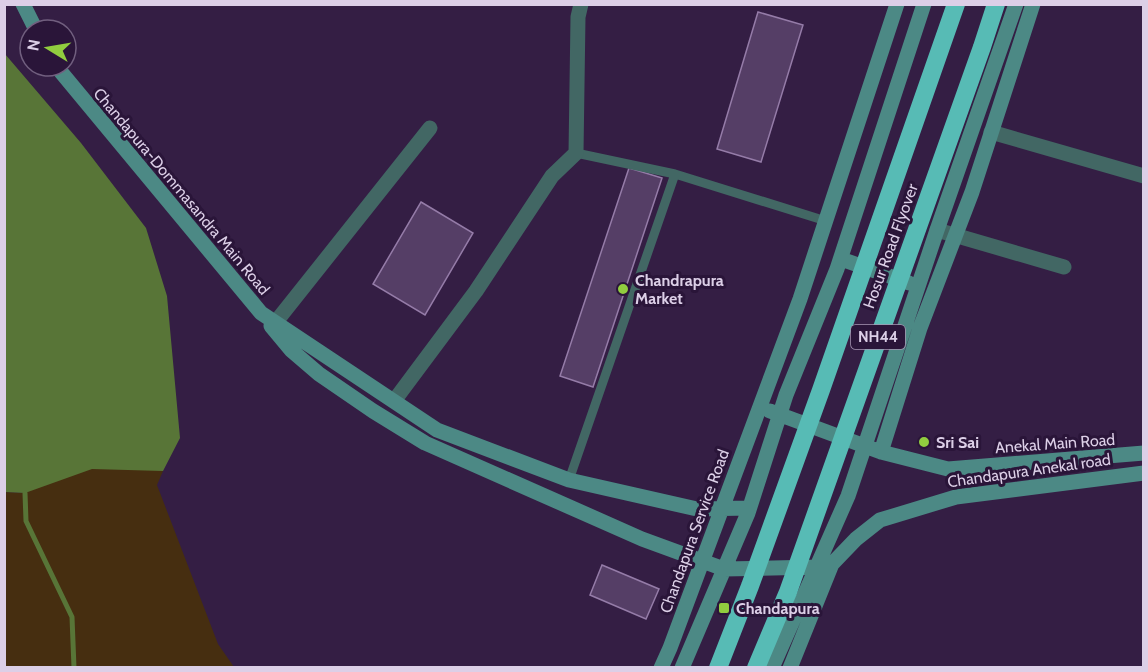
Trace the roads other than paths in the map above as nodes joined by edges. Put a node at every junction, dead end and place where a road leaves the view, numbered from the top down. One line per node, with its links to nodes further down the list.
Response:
1 (23, 4): 9 (main road)
2 (581, 4): 13 (street)
3 (897, 4): 16 (main road, Chandapura Service Road)
4 (924, 4): 19 (main road)
5 (956, 4): 40 (highway, Hosur Road Flyover / NH44, bridge)
6 (996, 4): 41 (highway, Hosur Road Flyover / NH44, bridge)
7 (1016, 4): 17 (main road)
8 (1033, 4): 12 (main road)
9 (30, 18)
10 (66, 78): 22 (main road, Chandapura-Dommasandra Main Road)
11 (430, 128): 23 (street)
12 (991, 132): 15 (street); 18 (main road)
13 (576, 153): 14 (lane); 24 (street)
14 (675, 174): 16 (lane); 31 (lane)
15 (1143, 176)
16 (826, 221): 25 (main road, Chandapura Service Road)
17 (937, 230): 18 (street); 21 (main road)
18 (955, 235): 20 (street); 28 (main road)
19 (841, 259): 21 (main road); 26 (main road)
20 (1064, 267)
21 (918, 286): 27 (main road)
22 (261, 313): 23 (main road, Chandapura-Dommasandra Main Road); 34 (main road)
23 (275, 323): 24 (main road, Chandapura-Dommasandra Main Road)
24 (394, 401): 31 (main road, Chandapura-Dommasandra Main Road)
25 (759, 405): 26 (main road, Anekal Main Road); 33 (main road, Chandapura Service Road)
26 (779, 416): 27 (main road, Anekal Main Road); 32 (main road)
27 (864, 445): 28 (main road, Anekal Main Road); 36 (main road)
28 (881, 452): 29 (main road, Anekal Main Road)
29 (1143, 453)
30 (1143, 473): 35 (main road, Chandapura Anekal road)
31 (569, 480): 33 (main road, Chandapura-Dommasandra Main Road)
32 (749, 508): 33 (main road, Chandapura-Dommasandra Main Road); 37 (main road)
33 (721, 510): 34 (main road, Chandapura Service Road)
34 (703, 562): 37 (main road); 38 (main road, Chandapura Service Road)
35 (832, 564): 36 (main road); 43 (main road)
36 (816, 567): 37 (main road); 42 (main road)
37 (724, 569): 39 (main road)
38 (661, 668)
39 (682, 668)
40 (718, 668)
41 (756, 668)
42 (772, 668)
43 (790, 668)

